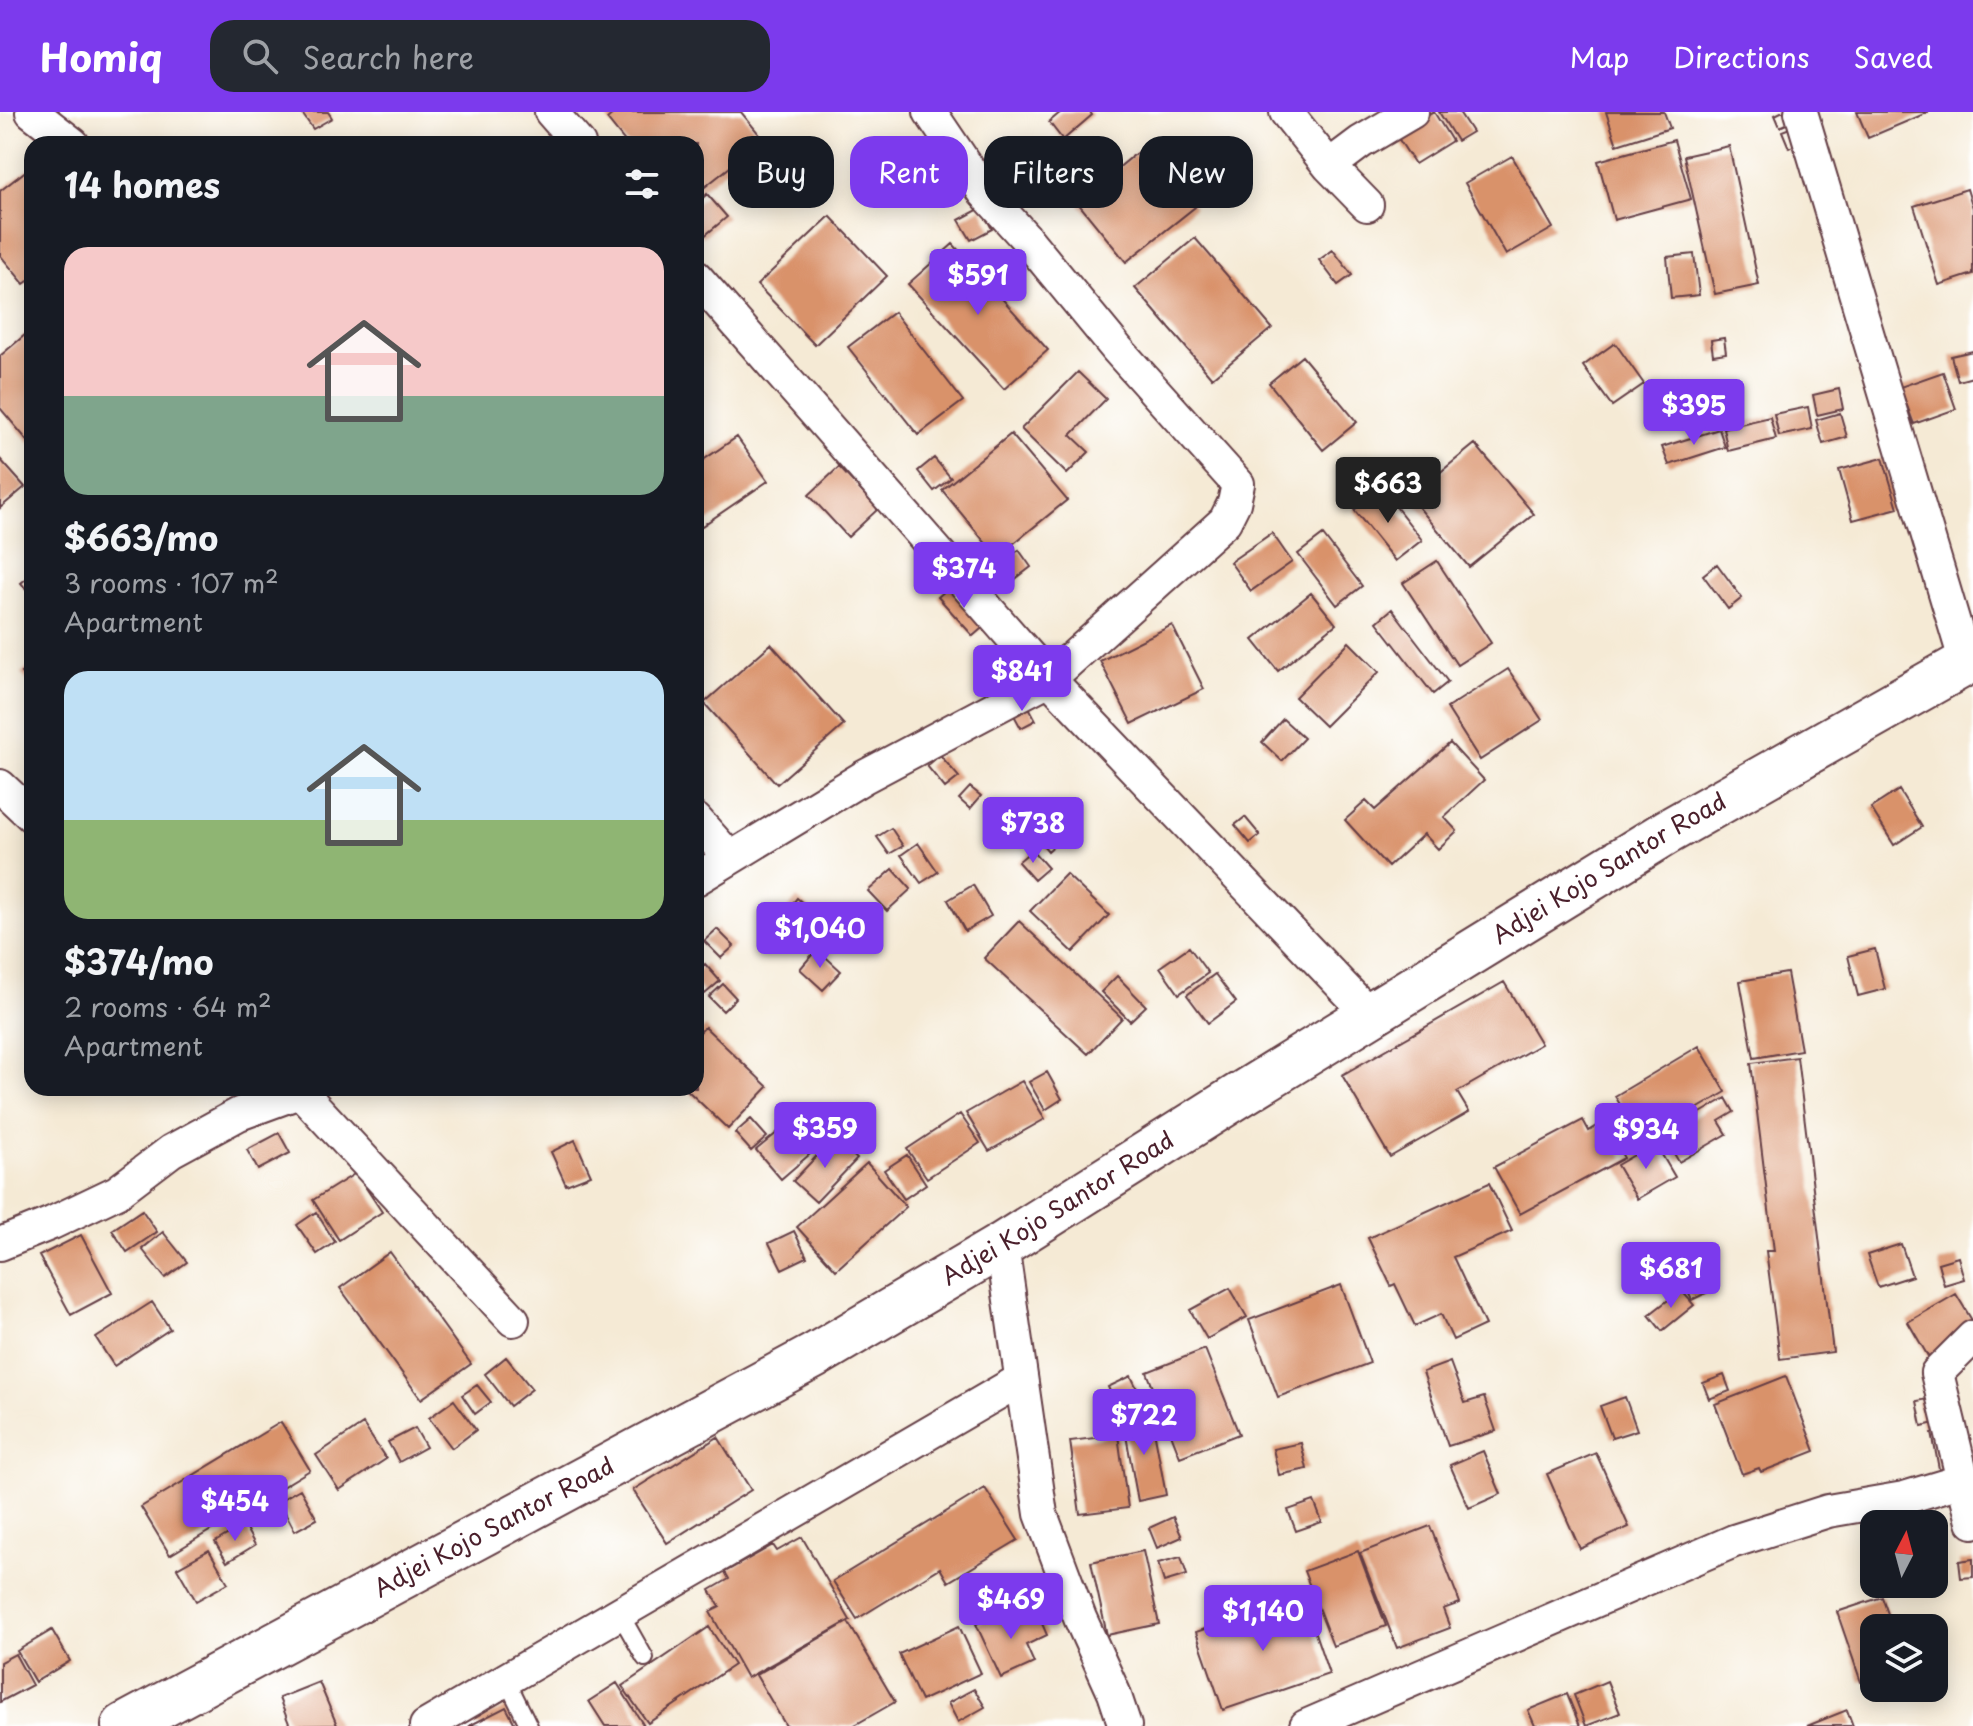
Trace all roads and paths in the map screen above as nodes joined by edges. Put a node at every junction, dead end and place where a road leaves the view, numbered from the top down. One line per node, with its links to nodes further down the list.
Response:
1 (32, 112): 7 (street)
2 (551, 112): 8 (street)
3 (930, 112): 13 (street)
4 (1286, 112): 9 (street)
5 (1412, 112): 9 (street)
6 (1801, 112): 12 (street)
7 (63, 136)
8 (572, 136)
9 (1329, 166): 10 (street)
10 (1367, 205)
11 (704, 286): 13 (street)
12 (1970, 661): 19 (street, Adjei Kojo Santor Road)
13 (1049, 679): 17 (street); 19 (street)
14 (0, 786): 15 (street)
15 (24, 808)
16 (704, 829): 17 (street)
17 (730, 858): 18 (street)
18 (704, 874)
19 (1371, 1016): 23 (street, Adjei Kojo Santor Road)
20 (284, 1096): 22 (street)
21 (308, 1096): 24 (street)
22 (0, 1244)
23 (1002, 1245): 26 (street); 32 (street, Adjei Kojo Santor Road)
24 (513, 1320)
25 (1973, 1337): 27 (street)
26 (1020, 1380): 29 (street); 35 (street)
27 (1964, 1480): 28 (street); 36 (street)
28 (1973, 1522)
29 (620, 1614): 30 (lane); 31 (street)
30 (645, 1658)
31 (506, 1679): 33 (street); 34 (lane)
32 (137, 1722)
33 (426, 1726)
34 (529, 1726)
35 (1125, 1726)
36 (1306, 1726)

